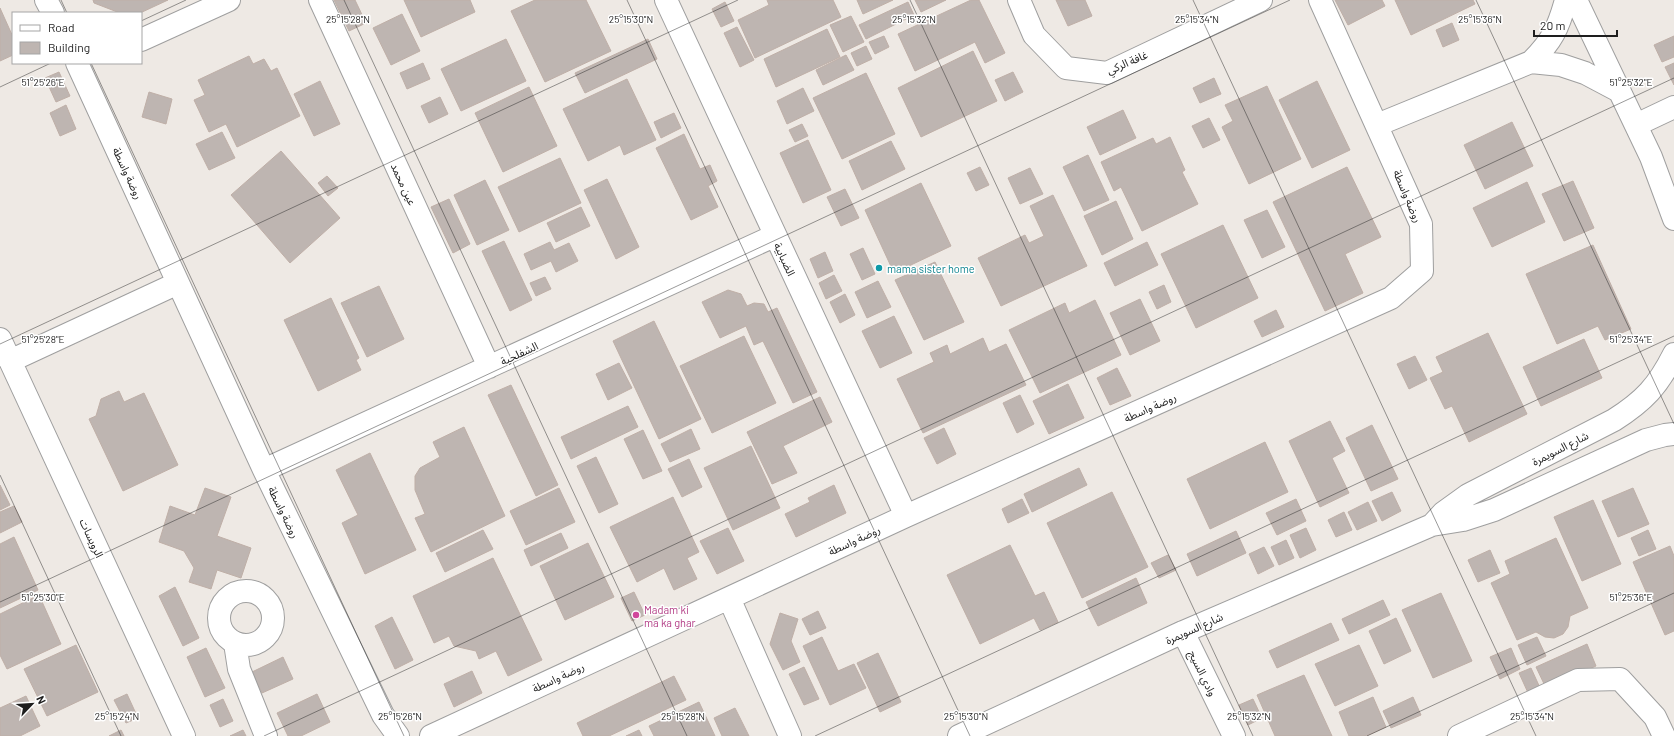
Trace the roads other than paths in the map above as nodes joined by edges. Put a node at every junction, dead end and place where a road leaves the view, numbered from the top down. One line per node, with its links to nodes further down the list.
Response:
1 (46, 0): 10 (street)
2 (229, 0): 11 (street)
3 (320, 0): 26 (street, عين محمد)
4 (666, 0): 21 (street, الضبابية)
5 (1019, 0): 6 (street, غافة الركي)
6 (1261, 0)
7 (1320, 0): 16 (street, روضة واسطة)
8 (1566, 0): 12 (street)
9 (1576, 0): 14 (street)
10 (52, 12)
11 (142, 40)
12 (1531, 62): 14 (street); 16 (street)
13 (83, 65): 22 (street, روضة واسطة)
14 (1619, 91): 17 (street)
15 (1674, 107): 17 (street)
16 (1377, 125): 30 (street, روضة واسطة)
17 (1636, 125): 18 (street)
18 (1651, 157): 19 (street); 20 (street)
19 (1674, 191)
20 (1674, 219)
21 (774, 236): 26 (street, الشفلحية); 30 (street, الضبابية)
22 (178, 283): 25 (street); 29 (street, روضة واسطة)
23 (0, 339): 25 (street, الرويسات)
24 (1674, 354): 27 (street); 31 (street, شارع السويمرة)
25 (10, 360): 35 (street, الرويسات)
26 (489, 367): 29 (street, الشفلحية)
27 (1674, 387)
28 (1674, 434): 31 (street, شارع السويمرة)
29 (264, 470): 37 (street, روضة واسطة)
30 (906, 516): 32 (street, روضة واسطة)
31 (1432, 525): 33 (street, شارع السويمرة)
32 (729, 598): 38 (street, روضة واسطة); 39 (street)
33 (1183, 632): 40 (street, شارع السويمرة); 41 (street, وادي السيج)
34 (235, 643): 36 (street)
35 (184, 736)
36 (266, 736)
37 (398, 736)
38 (431, 736)
39 (790, 736)
40 (958, 736)
41 (1234, 736)
42 (1459, 736): 43 (street)
43 (1664, 736)

